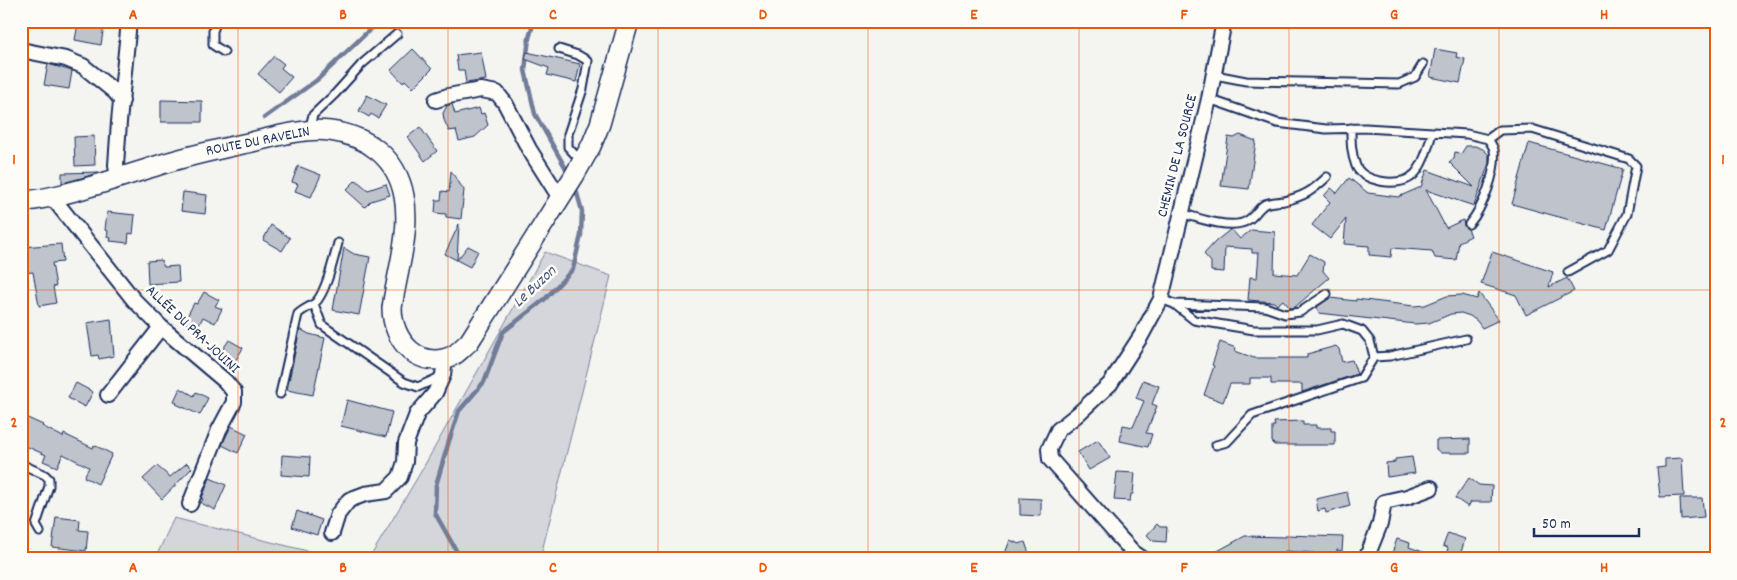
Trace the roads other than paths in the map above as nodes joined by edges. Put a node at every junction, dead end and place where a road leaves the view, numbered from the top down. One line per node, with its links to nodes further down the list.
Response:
1 (129, 21): 13 (street)
2 (217, 21): 8 (lane)
3 (630, 21): 20 (main road)
4 (1224, 21): 10 (street, CHEMIN DE LA SOURCE)
5 (397, 34): 15 (lane)
6 (559, 48): 20 (lane)
7 (21, 50): 13 (street)
8 (224, 52)
9 (1423, 64): 10 (lane)
10 (1215, 75): 11 (street, CHEMIN DE LA SOURCE)
11 (1209, 99): 14 (lane); 23 (street, CHEMIN DE LA SOURCE)
12 (436, 100): 20 (street)
13 (122, 101): 19 (street)
14 (1351, 128): 16 (lane); 16 (lane)
15 (309, 130): 19 (main road, ROUTE DU RAVELIN); 34 (main road, ROUTE DU RAVELIN)
16 (1432, 132): 17 (lane)
17 (1488, 139): 24 (lane); 26 (lane)
18 (1327, 177): 23 (lane)
19 (118, 179): 21 (main road, ROUTE DU RAVELIN)
20 (570, 181): 34 (main road)
21 (52, 197): 22 (main road, ROUTE DU RAVELIN); 31 (street, ALLÉE DU PRA-JOUINI)
22 (21, 202)
23 (1181, 213): 28 (street, CHEMIN DE LA SOURCE)
24 (1469, 224)
25 (338, 243): 29 (lane)
26 (1568, 272)
27 (1327, 294): 30 (lane)
28 (1161, 299): 30 (lane); 43 (street, CHEMIN DE LA SOURCE)
29 (314, 304): 34 (lane); 35 (lane)
30 (1174, 304): 33 (lane)
31 (161, 327): 36 (street); 40 (street, ALLÉE DU PRA-JOUINI)
32 (1466, 338): 33 (lane)
33 (1374, 356): 37 (lane)
34 (444, 367): 42 (street)
35 (280, 394)
36 (108, 395)
37 (1216, 445)
38 (21, 464): 41 (lane)
39 (1431, 488): 44 (street)
40 (190, 504)
41 (40, 532)
42 (332, 533)
43 (1143, 559)
44 (1366, 559)

